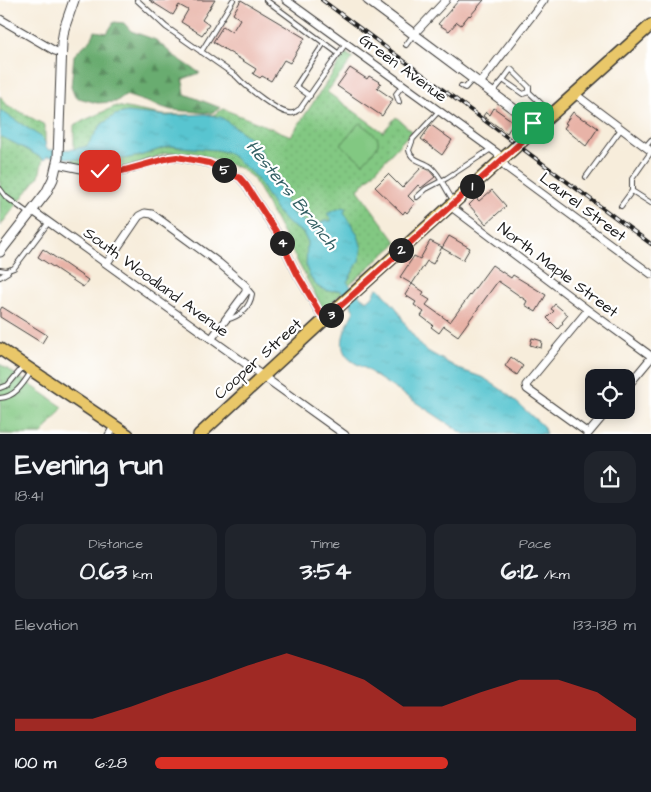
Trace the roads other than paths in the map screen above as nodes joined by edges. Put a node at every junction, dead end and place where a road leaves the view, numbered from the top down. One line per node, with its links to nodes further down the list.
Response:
1 (74, 0): 16 (street)
2 (137, 0): 15 (lane)
3 (232, 0): 15 (lane)
4 (266, 0): 12 (lane)
5 (286, 0): 13 (street, Green Avenue)
6 (368, 0): 11 (street)
7 (446, 0): 11 (street)
8 (544, 0): 18 (street)
9 (0, 19): 16 (street)
10 (651, 25): 24 (main road, Cooper Street)
11 (414, 34): 14 (lane); 18 (street)
12 (324, 43): 17 (lane); 25 (lane)
13 (346, 43): 17 (lane); 20 (street, Green Avenue)
14 (406, 44)
15 (201, 52): 25 (lane)
16 (61, 53): 34 (street)
17 (339, 54): 25 (lane)
18 (477, 80): 21 (lane); 22 (street)
19 (503, 80): 22 (lane); 23 (lane); 23 (lane)
20 (403, 85): 26 (lane); 27 (street, Green Avenue)
21 (461, 86)
22 (492, 92): 29 (street)
23 (529, 92): 28 (lane)
24 (575, 94): 28 (main road, Cooper Street); 30 (street)
25 (310, 96)
26 (399, 102)
27 (439, 111): 32 (street, Green Avenue); 37 (lane)
28 (552, 114): 29 (main road, Cooper Street)
29 (538, 127): 35 (main road, Cooper Street)
30 (621, 129): 33 (street); 36 (lane)
31 (651, 140): 33 (lane)
32 (491, 149): 35 (street, Green Avenue); 37 (lane)
33 (649, 150): 39 (lane)
34 (58, 158): 44 (street); 53 (street)
35 (501, 160): 42 (main road, Cooper Street); 50 (street, Laurel Street)
36 (586, 177)
37 (442, 180): 40 (lane); 42 (lane)
38 (0, 189): 44 (lane)
39 (632, 191): 41 (lane); 43 (lane)
40 (417, 198)
41 (651, 203)
42 (452, 204): 52 (street, North Maple Street); 53 (main road, Cooper Street)
43 (621, 206)
44 (32, 213): 45 (street, South Woodland Avenue); 46 (street)
45 (49, 222): 47 (street, South Woodland Avenue); 49 (lane)
46 (0, 252)
47 (107, 263): 54 (street, South Woodland Avenue); 54 (street)
48 (0, 270): 49 (lane)
49 (10, 271): 51 (lane)
50 (651, 274)
51 (0, 277)
52 (588, 310): 56 (street, North Maple Street); 67 (street)
53 (326, 319): 58 (main road, Cooper Street)
54 (212, 338): 58 (street, South Woodland Avenue)
55 (0, 349): 57 (main road)
56 (651, 357): 59 (street)
57 (28, 368): 60 (lane); 61 (lane); 63 (main road)
58 (264, 375): 65 (main road, Cooper Street); 66 (street, South Woodland Avenue)
59 (635, 377)
60 (0, 388)
61 (0, 398)
62 (600, 419): 67 (street)
63 (112, 430): 64 (main road)
64 (128, 434)
65 (199, 434)
66 (345, 434)
67 (588, 434)

